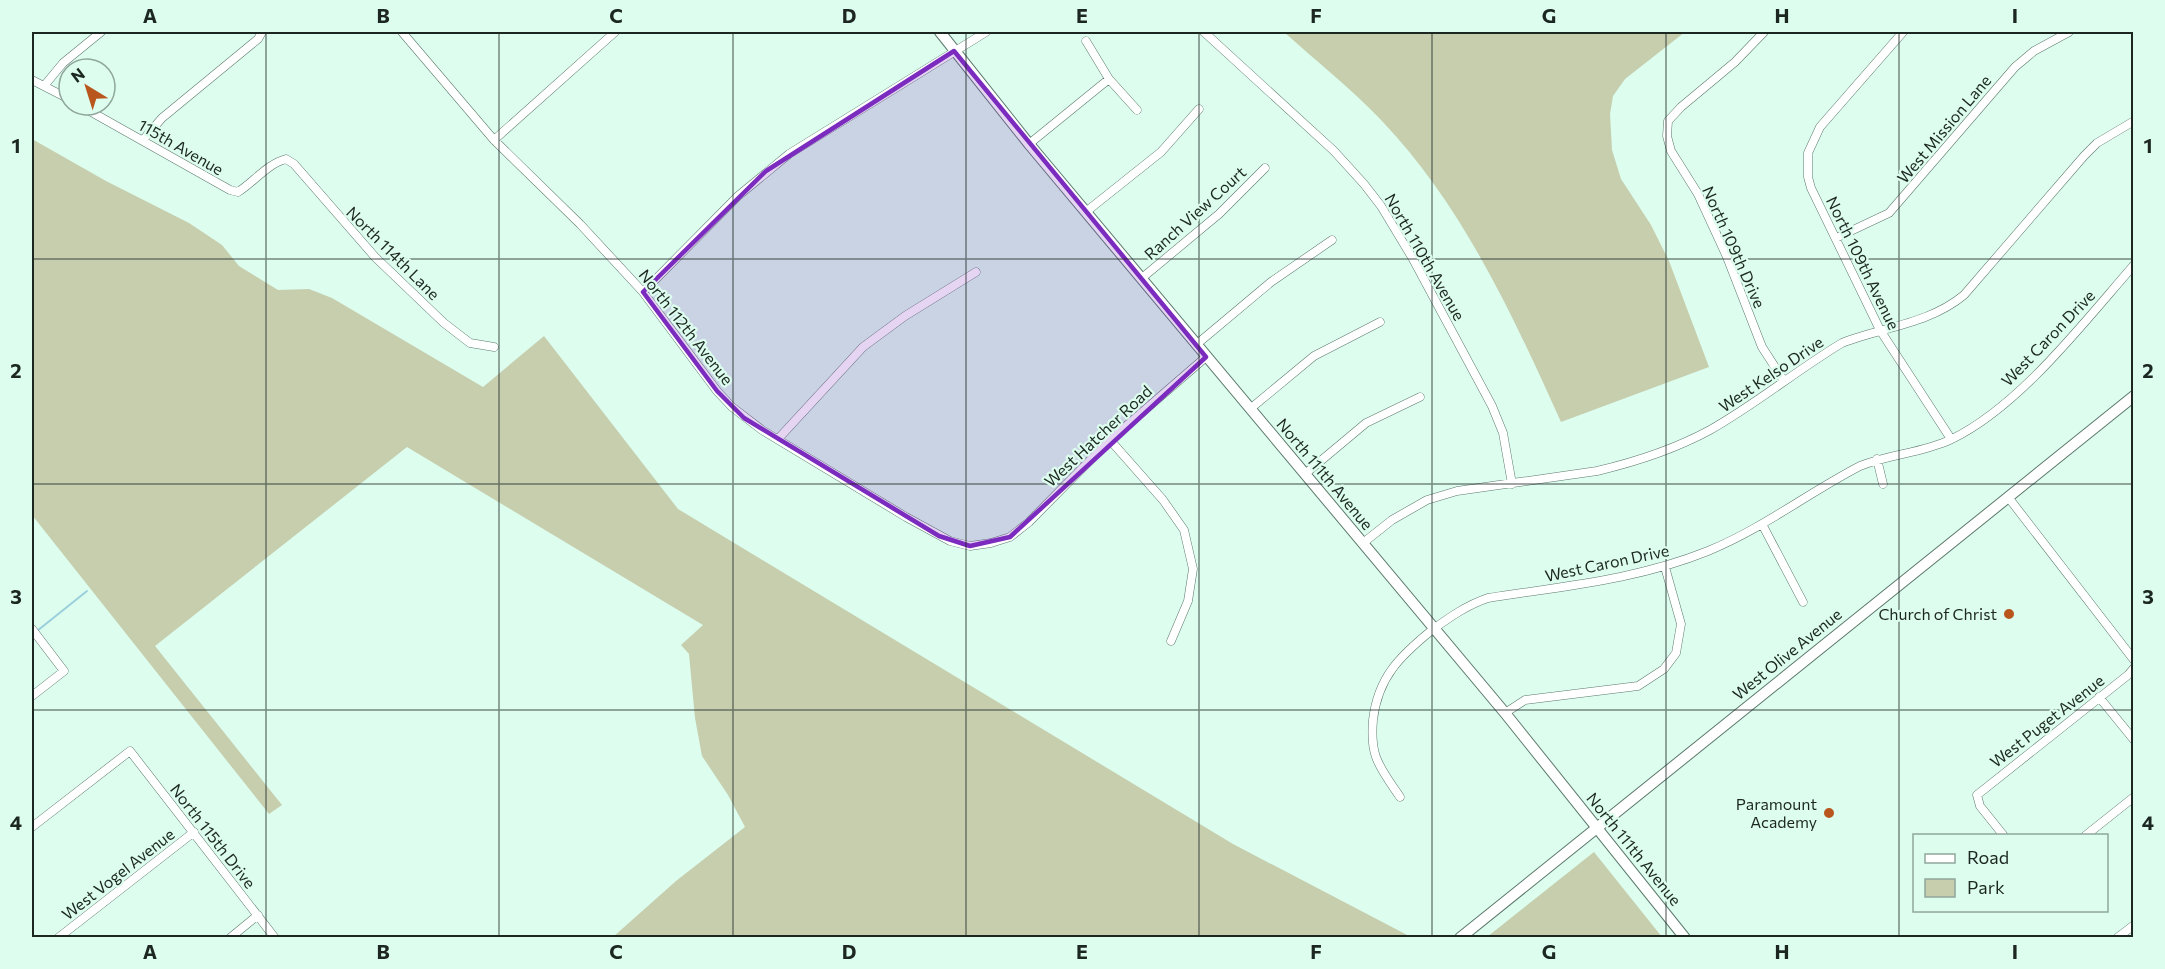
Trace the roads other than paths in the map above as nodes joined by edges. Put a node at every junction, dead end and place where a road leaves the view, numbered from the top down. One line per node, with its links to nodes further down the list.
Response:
1 (101, 32): 15 (street)
2 (262, 32): 21 (street)
3 (402, 32): 22 (street, North 112th Avenue)
4 (615, 32): 22 (street)
5 (940, 32): 12 (street, North 111th Avenue)
6 (986, 32): 12 (street)
7 (1204, 32): 47 (street, North 110th Avenue)
8 (1764, 32): 38 (street, North 109th Drive)
9 (1903, 32): 27 (street, North 109th Avenue)
10 (2069, 32): 27 (street, West Mission Lane)
11 (1086, 41): 13 (street)
12 (954, 51): 23 (street, North 111th Avenue); 32 (street)
13 (1109, 79): 18 (street); 23 (street)
14 (32, 81): 15 (street)
15 (44, 86): 16 (street)
16 (57, 93)
17 (1199, 109): 26 (street)
18 (1137, 110)
19 (101, 117): 21 (street, 115th Avenue)
20 (2133, 121): 34 (street, West Kelso Drive)
21 (143, 140): 24 (street, 115th Avenue)
22 (494, 140): 32 (street, North 112th Avenue)
23 (1029, 144): 26 (street, North 111th Avenue)
24 (286, 159): 36 (street, North 114th Lane)
25 (1265, 168): 31 (street, Ranch View Court)
26 (1087, 211): 31 (street, North 111th Avenue)
27 (1836, 238): 34 (street, North 109th Avenue)
28 (1332, 240): 35 (street)
29 (2133, 265): 43 (street, West Caron Drive)
30 (976, 272): 42 (street)
31 (1142, 278): 35 (street, North 111th Avenue)
32 (643, 292): 42 (street, North 112th Avenue)
33 (1380, 322): 41 (street)
34 (1880, 330): 38 (street, West Kelso Drive); 43 (street, North 109th Avenue)
35 (1197, 344): 37 (street, North 111th Avenue)
36 (494, 347)
37 (1206, 357): 41 (street, North 111th Avenue); 44 (street, West Hatcher Road)
38 (1784, 381): 47 (street, West Kelso Drive)
39 (2133, 396): 49 (street, West Olive Avenue)
40 (1420, 397): 46 (street)
41 (1250, 409): 46 (street, North 111th Avenue)
42 (778, 439): 51 (street, North 112th Avenue)
43 (1952, 439): 45 (street, West Caron Drive)
44 (1110, 440): 51 (street, West Hatcher Road); 57 (street)
45 (1877, 459): 48 (street); 50 (street, West Caron Drive)
46 (1305, 474): 52 (street, North 111th Avenue)
47 (1512, 484): 52 (street, West Kelso Drive)
48 (1883, 484)
49 (2008, 496): 58 (street); 66 (street, West Olive Avenue)
50 (1762, 524): 53 (street, West Caron Drive); 54 (street)
51 (1010, 537)
52 (1363, 543): 56 (street, North 111th Avenue)
53 (1665, 567): 56 (street, West Caron Drive); 62 (street)
54 (1803, 602)
55 (32, 629): 60 (street)
56 (1434, 629): 62 (street, North 111th Avenue); 64 (street, West Caron Drive)
57 (1171, 641)
58 (2133, 660)
59 (2133, 669): 61 (street, West Puget Avenue)
60 (32, 696)
61 (2099, 697): 63 (street); 69 (street, West Puget Avenue)
62 (1505, 713): 66 (street, North 111th Avenue)
63 (2133, 741)
64 (1400, 797)
65 (2133, 797): 70 (street)
66 (1597, 826): 76 (street, West Olive Avenue); 77 (street, North 111th Avenue)
67 (32, 827): 68 (street, North 115th Drive)
68 (194, 832): 71 (street, North 115th Drive); 73 (street, West Vogel Avenue)
69 (2002, 834)
70 (2087, 834)
71 (258, 915): 74 (street); 75 (street, North 115th Drive)
72 (2133, 924): 78 (street)
73 (58, 938)
74 (230, 938)
75 (276, 938)
76 (1460, 938)
77 (1685, 938)
78 (2117, 938)

